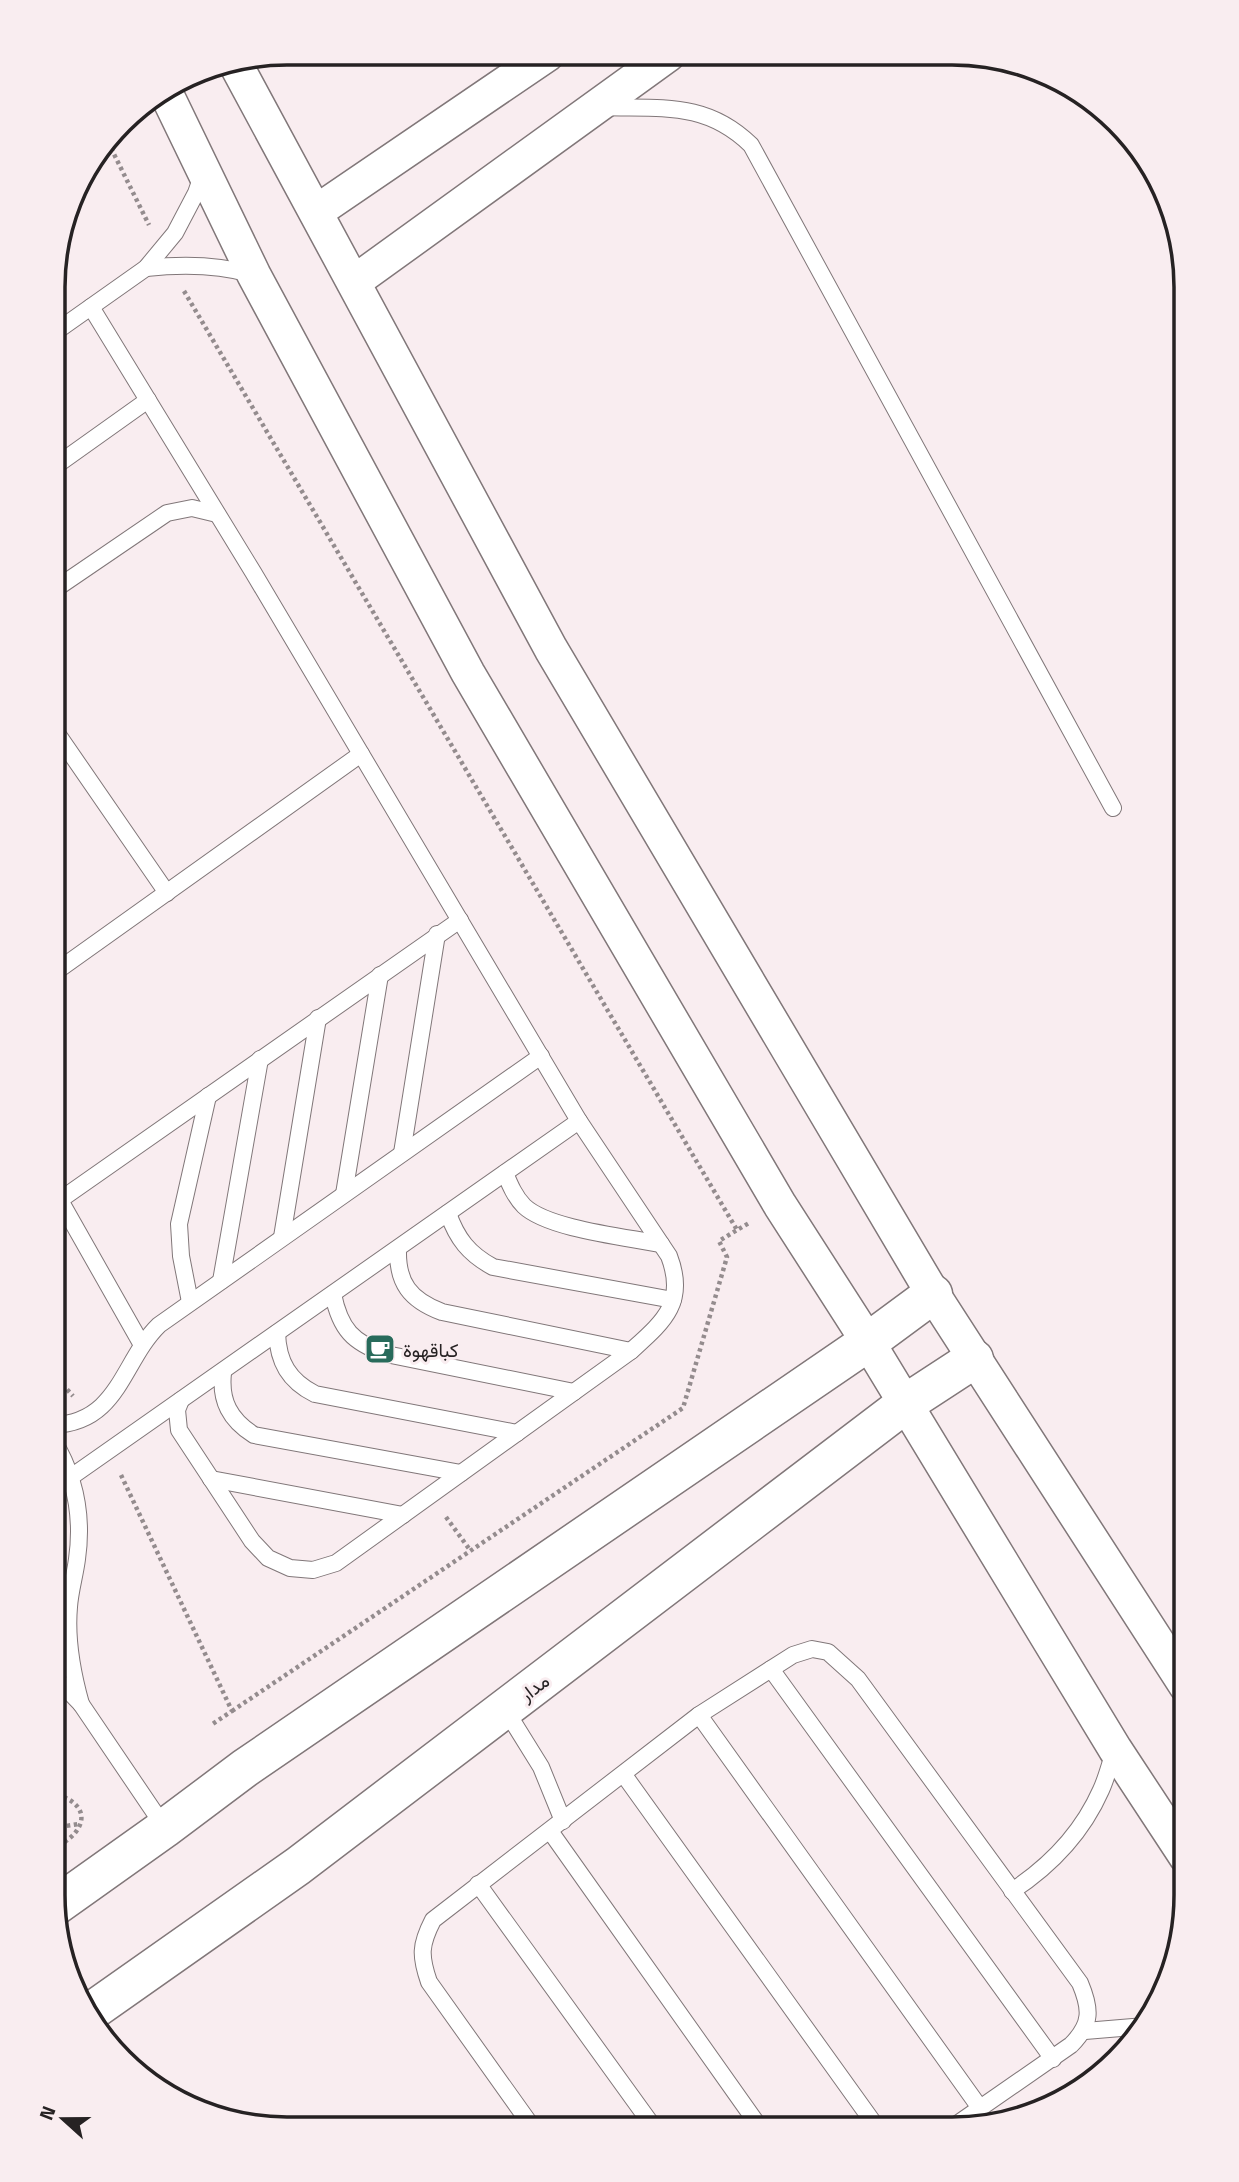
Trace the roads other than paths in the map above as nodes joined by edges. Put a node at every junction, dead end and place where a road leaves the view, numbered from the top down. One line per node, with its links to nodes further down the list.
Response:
1 (532, 65): 7 (street)
2 (654, 65): 5 (street)
3 (239, 70): 7 (street)
4 (168, 99): 6 (street)
5 (597, 106): 10 (street); 19 (lane)
6 (204, 172): 8 (lane); 9 (street)
7 (316, 212): 10 (street)
8 (166, 258): 9 (lane); 11 (lane)
9 (254, 275): 45 (street)
10 (354, 282): 41 (street)
11 (91, 307): 12 (lane); 13 (lane)
12 (65, 325)
13 (148, 400): 14 (lane); 15 (lane)
14 (65, 459)
15 (217, 514): 16 (lane); 18 (lane)
16 (65, 583)
17 (65, 745): 20 (lane)
18 (361, 754): 20 (lane); 21 (lane)
19 (1113, 808)
20 (167, 893): 23 (lane)
21 (460, 920): 22 (lane); 26 (lane)
22 (437, 934): 24 (lane); 30 (lane)
23 (65, 965)
24 (380, 975): 25 (lane); 33 (lane)
25 (318, 1018): 27 (lane); 36 (lane)
26 (541, 1056): 29 (lane); 30 (lane)
27 (260, 1059): 28 (lane); 39 (lane)
28 (208, 1096): 32 (lane); 43 (lane)
29 (579, 1121): 31 (lane); 37 (lane)
30 (402, 1153): 33 (lane)
31 (505, 1173): 35 (lane); 37 (lane)
32 (65, 1189)
33 (344, 1194): 36 (lane)
34 (65, 1208): 46 (lane)
35 (449, 1213): 38 (lane); 42 (lane)
36 (282, 1237): 39 (lane)
37 (661, 1244): 42 (lane)
38 (398, 1248): 40 (lane); 47 (lane)
39 (221, 1281): 43 (lane)
40 (333, 1294): 44 (lane); 50 (lane)
41 (933, 1294): 45 (street); 48 (street)
42 (673, 1300): 47 (lane)
43 (190, 1303): 46 (lane)
44 (277, 1333): 49 (lane); 54 (lane)
45 (868, 1342): 52 (street); 71 (street)
46 (142, 1345): 53 (lane)
47 (631, 1351): 50 (lane)
48 (974, 1359): 52 (street, مدار); 62 (street)
49 (223, 1373): 51 (lane); 56 (lane)
50 (574, 1392): 54 (lane)
51 (181, 1400): 57 (lane); 58 (lane)
52 (905, 1404): 66 (street, مدار); 68 (street)
53 (65, 1423)
54 (517, 1433): 56 (lane)
55 (65, 1465): 57 (lane)
56 (461, 1473): 59 (lane)
57 (71, 1477): 60 (lane)
58 (211, 1479): 59 (lane); 59 (lane)
59 (403, 1515)
60 (72, 1584): 61 (lane); 65 (lane)
61 (65, 1595)
62 (1174, 1667)
63 (771, 1669): 67 (lane); 75 (lane); 80 (lane)
64 (65, 1687): 65 (lane)
65 (81, 1704): 71 (lane)
66 (505, 1709): 70 (lane); 77 (street, مدار)
67 (699, 1715): 69 (lane); 81 (lane)
68 (1115, 1749): 73 (street); 75 (lane)
69 (624, 1775): 70 (lane); 85 (lane)
70 (563, 1821): 72 (lane)
71 (165, 1828): 76 (street)
72 (550, 1831): 74 (lane); 84 (lane)
73 (1174, 1839)
74 (478, 1884): 82 (lane); 83 (lane)
75 (1012, 1891): 79 (lane)
76 (65, 1899)
77 (96, 2008)
78 (1130, 2027): 79 (lane)
79 (1085, 2031): 80 (lane)
80 (1053, 2059): 81 (lane)
81 (981, 2108): 86 (lane)
82 (525, 2117)
83 (646, 2117)
84 (753, 2117)
85 (869, 2117)
86 (969, 2117)

